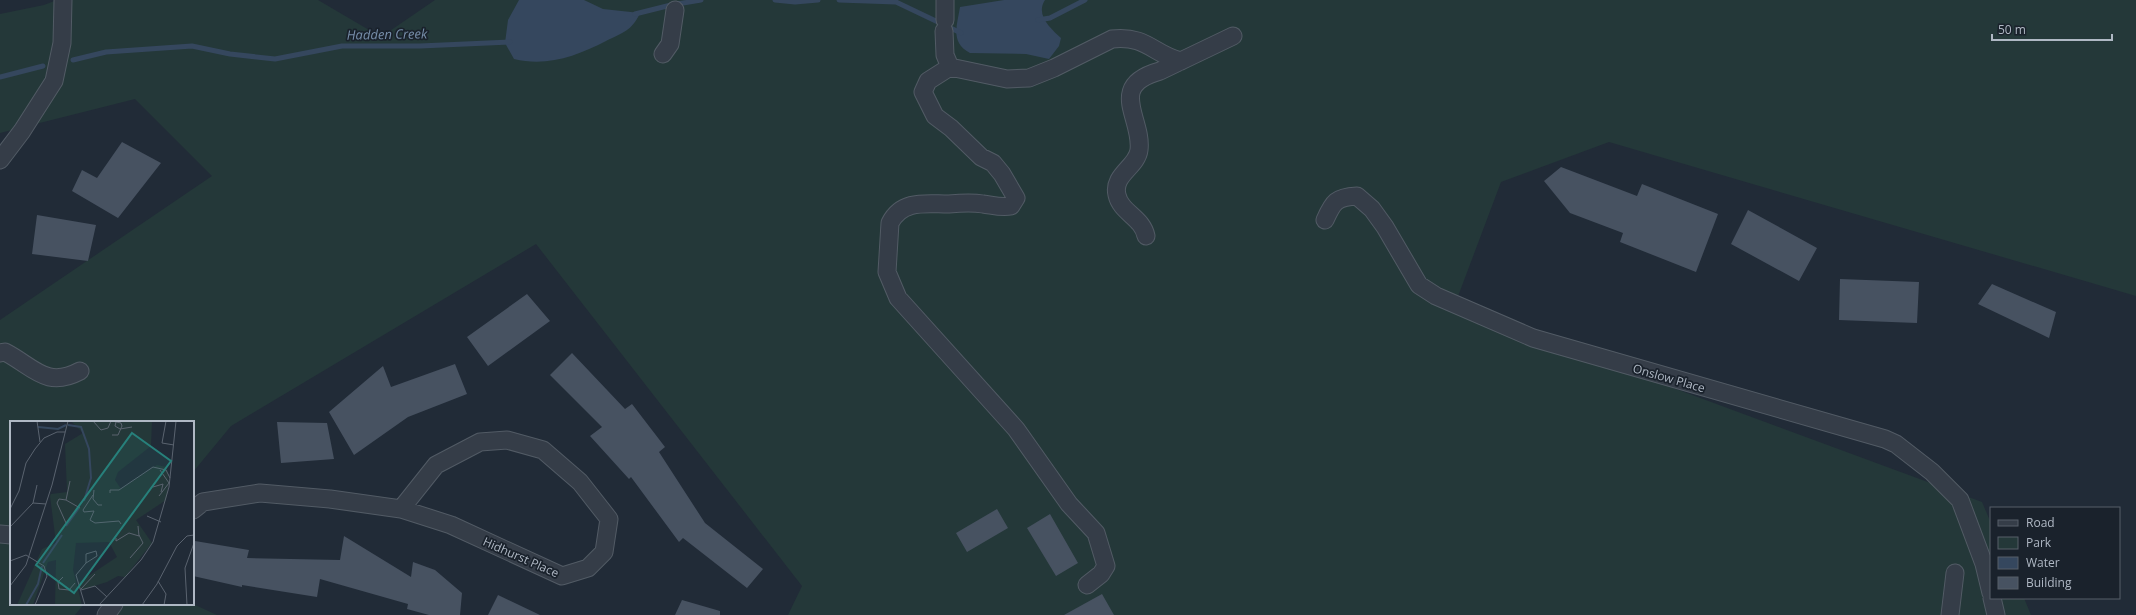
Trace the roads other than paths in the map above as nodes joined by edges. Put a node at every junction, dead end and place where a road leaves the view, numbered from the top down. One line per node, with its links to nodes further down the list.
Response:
1 (64, 0): 8 (street)
2 (945, 0): 7 (street)
3 (675, 10): 5 (street)
4 (1233, 36): 6 (street)
5 (662, 54)
6 (1181, 60): 7 (street); 10 (street)
7 (950, 67): 18 (street)
8 (0, 160)
9 (1325, 220): 19 (street, Onslow Place)
10 (1146, 236)
11 (0, 353): 12 (street)
12 (80, 371)
13 (194, 509): 14 (street, Hidhurst Place)
14 (401, 509): 14 (street, Hidhurst Place)
15 (0, 534): 16 (street)
16 (10, 535)
17 (1955, 573): 23 (street)
18 (1087, 585)
19 (1990, 589)
20 (1992, 599): 24 (street)
21 (113, 605): 22 (street)
22 (106, 615)
23 (1950, 615)
24 (1996, 615)

